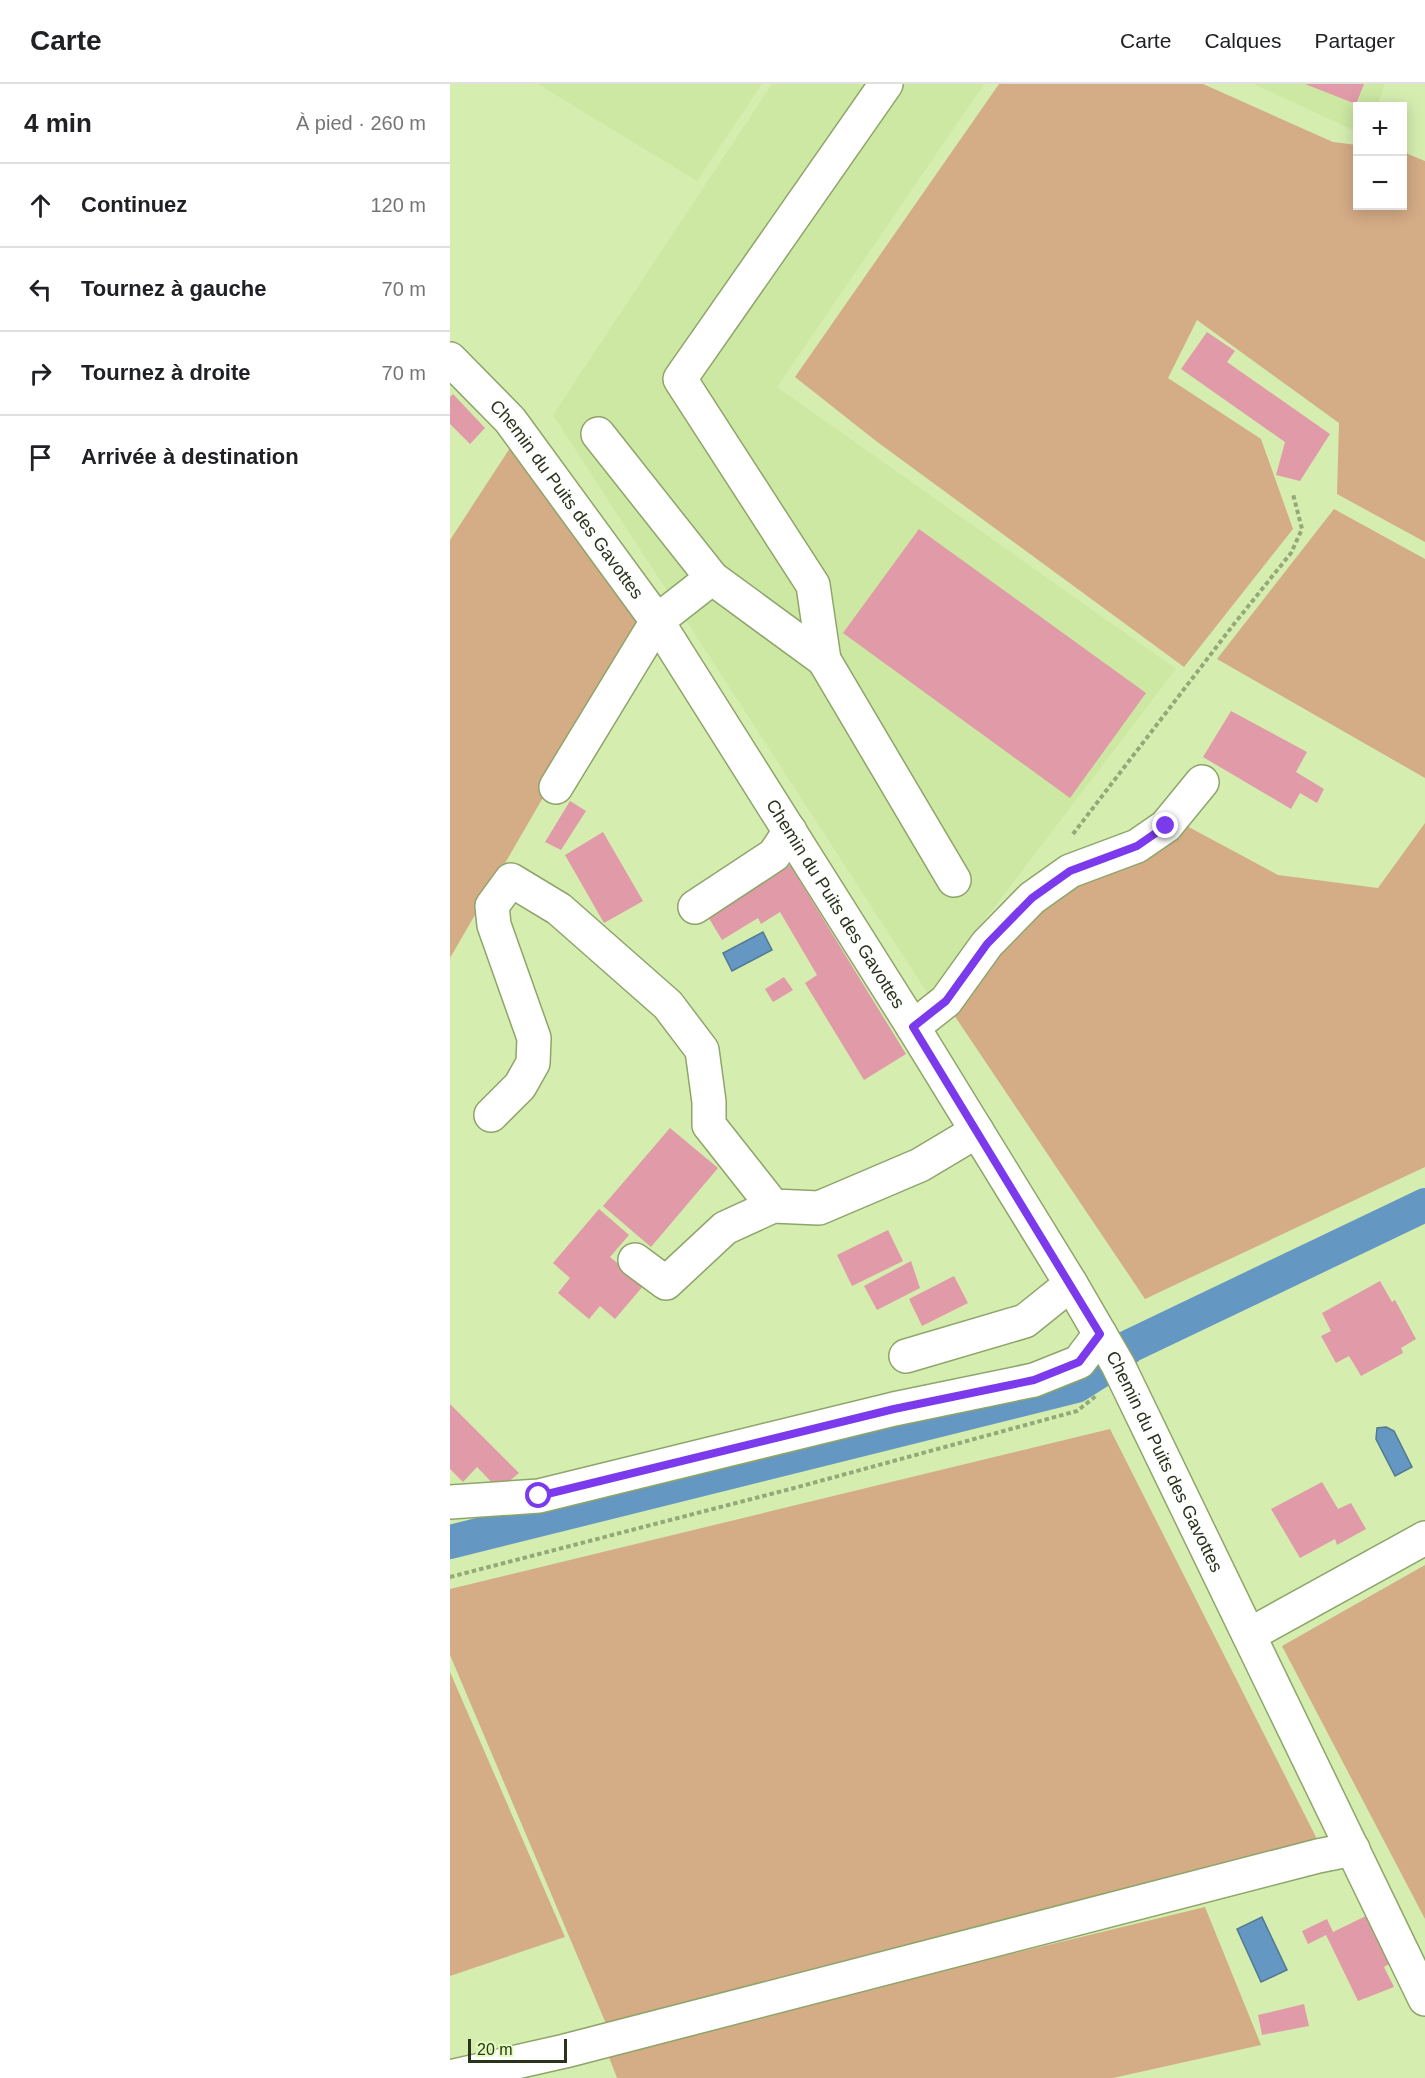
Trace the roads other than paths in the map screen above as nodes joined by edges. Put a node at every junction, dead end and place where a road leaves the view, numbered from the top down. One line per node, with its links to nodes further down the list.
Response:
1 (886, 84): 6 (street)
2 (450, 359): 5 (street, Chemin du Puits des Gavottes)
3 (598, 434): 4 (street)
4 (712, 578): 5 (street); 6 (street)
5 (657, 621): 8 (street); 9 (street, Chemin du Puits des Gavottes)
6 (824, 660): 10 (street)
7 (1202, 782): 12 (street)
8 (556, 787)
9 (790, 831): 11 (street); 12 (street, Chemin du Puits des Gavottes)
10 (954, 880)
11 (695, 907)
12 (913, 1027): 14 (street, Chemin du Puits des Gavottes)
13 (491, 1115): 15 (street)
14 (977, 1131): 15 (street); 17 (street, Chemin du Puits des Gavottes)
15 (773, 1206): 16 (street)
16 (635, 1260)
17 (1071, 1284): 18 (street, Chemin du Puits des Gavottes); 19 (street)
18 (1100, 1334): 20 (street); 22 (street, Chemin du Puits des Gavottes)
19 (906, 1356)
20 (450, 1502)
21 (1425, 1538): 22 (street)
22 (1249, 1635): 23 (street, Chemin du Puits des Gavottes)
23 (1353, 1849): 24 (street, Chemin du Puits des Gavottes); 26 (street)
24 (1417, 1957): 25 (street, Chemin du Puits des Gavottes)
25 (1425, 1999)
26 (450, 2076)

